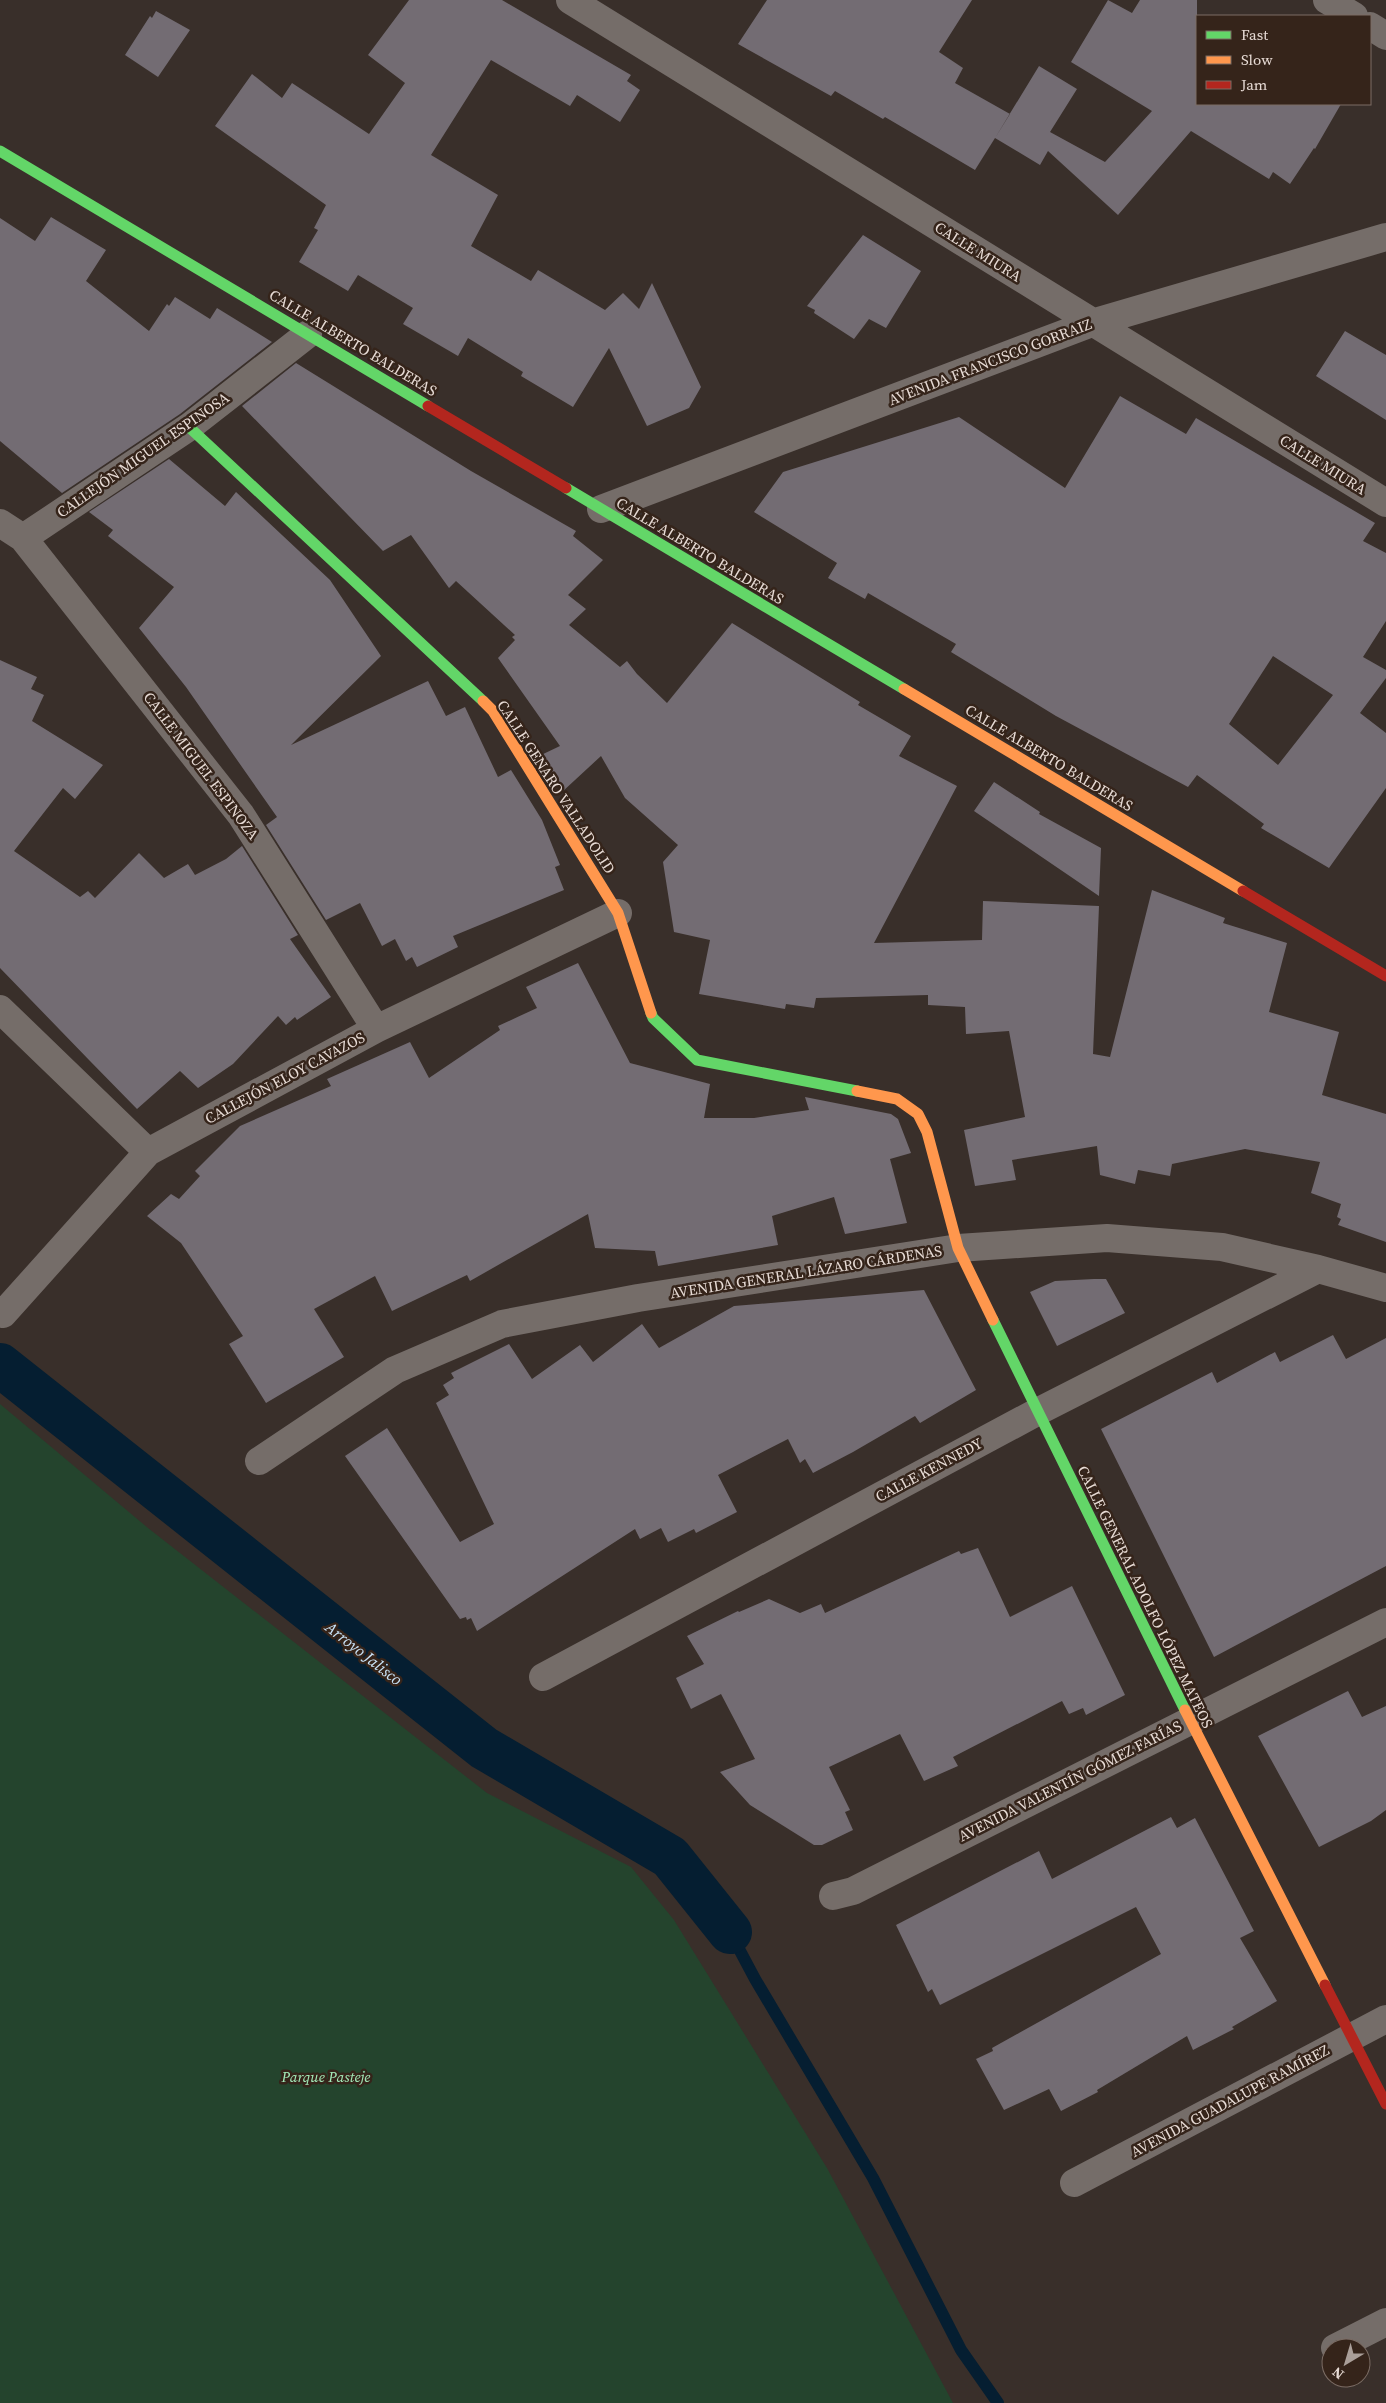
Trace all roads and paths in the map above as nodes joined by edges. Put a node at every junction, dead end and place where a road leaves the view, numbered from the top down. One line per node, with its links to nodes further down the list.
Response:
1 (570, 0): 8 (street, CALLE MIURA)
2 (1327, 0): 3 (street)
3 (1352, 15)
4 (1371, 27): 5 (street)
5 (1386, 36)
6 (0, 151): 9 (street, CALLE ALBERTO BALDERAS)
7 (1386, 237): 8 (street, AVENIDA FRANCISCO GORRAIZ)
8 (1092, 323): 11 (street, CALLE MIURA); 12 (street, AVENIDA FRANCISCO GORRAIZ)
9 (308, 334): 10 (street, CALLEJÓN MIGUEL ESPINOSA); 12 (street, CALLE ALBERTO BALDERAS)
10 (189, 427): 14 (street, CALLEJÓN MIGUEL ESPINOSA); 15 (street, CALLE GENARO VALLADOLID)
11 (1386, 503)
12 (601, 509): 16 (street, CALLE ALBERTO BALDERAS)
13 (0, 523): 14 (street, CALLE MIGUEL ESPINOZA)
14 (23, 538): 18 (street, CALLE MIGUEL ESPINOZA)
15 (618, 913): 18 (street, CALLEJÓN ELOY CAVAZOS); 19 (street, CALLE GENARO VALLADOLID)
16 (1386, 976)
17 (0, 1009): 20 (street)
18 (376, 1029): 20 (street, CALLEJÓN ELOY CAVAZOS)
19 (897, 1099): 21 (street, CALLE GENERAL ADOLFO LÓPEZ MATEOS)
20 (148, 1152): 24 (street, CALLEJÓN ELOY CAVAZOS)
21 (958, 1248): 22 (street, AVENIDA GENERAL LÁZARO CÁRDENAS); 25 (street, CALLE GENERAL ADOLFO LÓPEZ MATEOS); 26 (street, AVENIDA GENERAL LÁZARO CÁRDENAS)
22 (1318, 1269): 23 (street, AVENIDA GENERAL LÁZARO CÁRDENAS); 25 (street, CALLE KENNEDY)
23 (1386, 1288)
24 (3, 1314)
25 (1037, 1412): 28 (street, CALLE KENNEDY); 29 (street, CALLE GENERAL ADOLFO LÓPEZ MATEOS)
26 (259, 1461)
27 (1386, 1622): 29 (street, AVENIDA VALENTÍN GÓMEZ FARÍAS)
28 (543, 1678)
29 (1190, 1721): 30 (street, AVENIDA VALENTÍN GÓMEZ FARÍAS); 32 (street, CALLE GENERAL ADOLFO LÓPEZ MATEOS)
30 (833, 1896)
31 (1386, 2020): 32 (street, AVENIDA GUADALUPE RAMÍREZ)
32 (1351, 2038): 33 (street, CALLE GENERAL ADOLFO LÓPEZ MATEOS); 34 (street, AVENIDA GUADALUPE RAMÍREZ)
33 (1386, 2104)
34 (1074, 2183)
35 (1386, 2322): 36 (street)
36 (1355, 2338)

